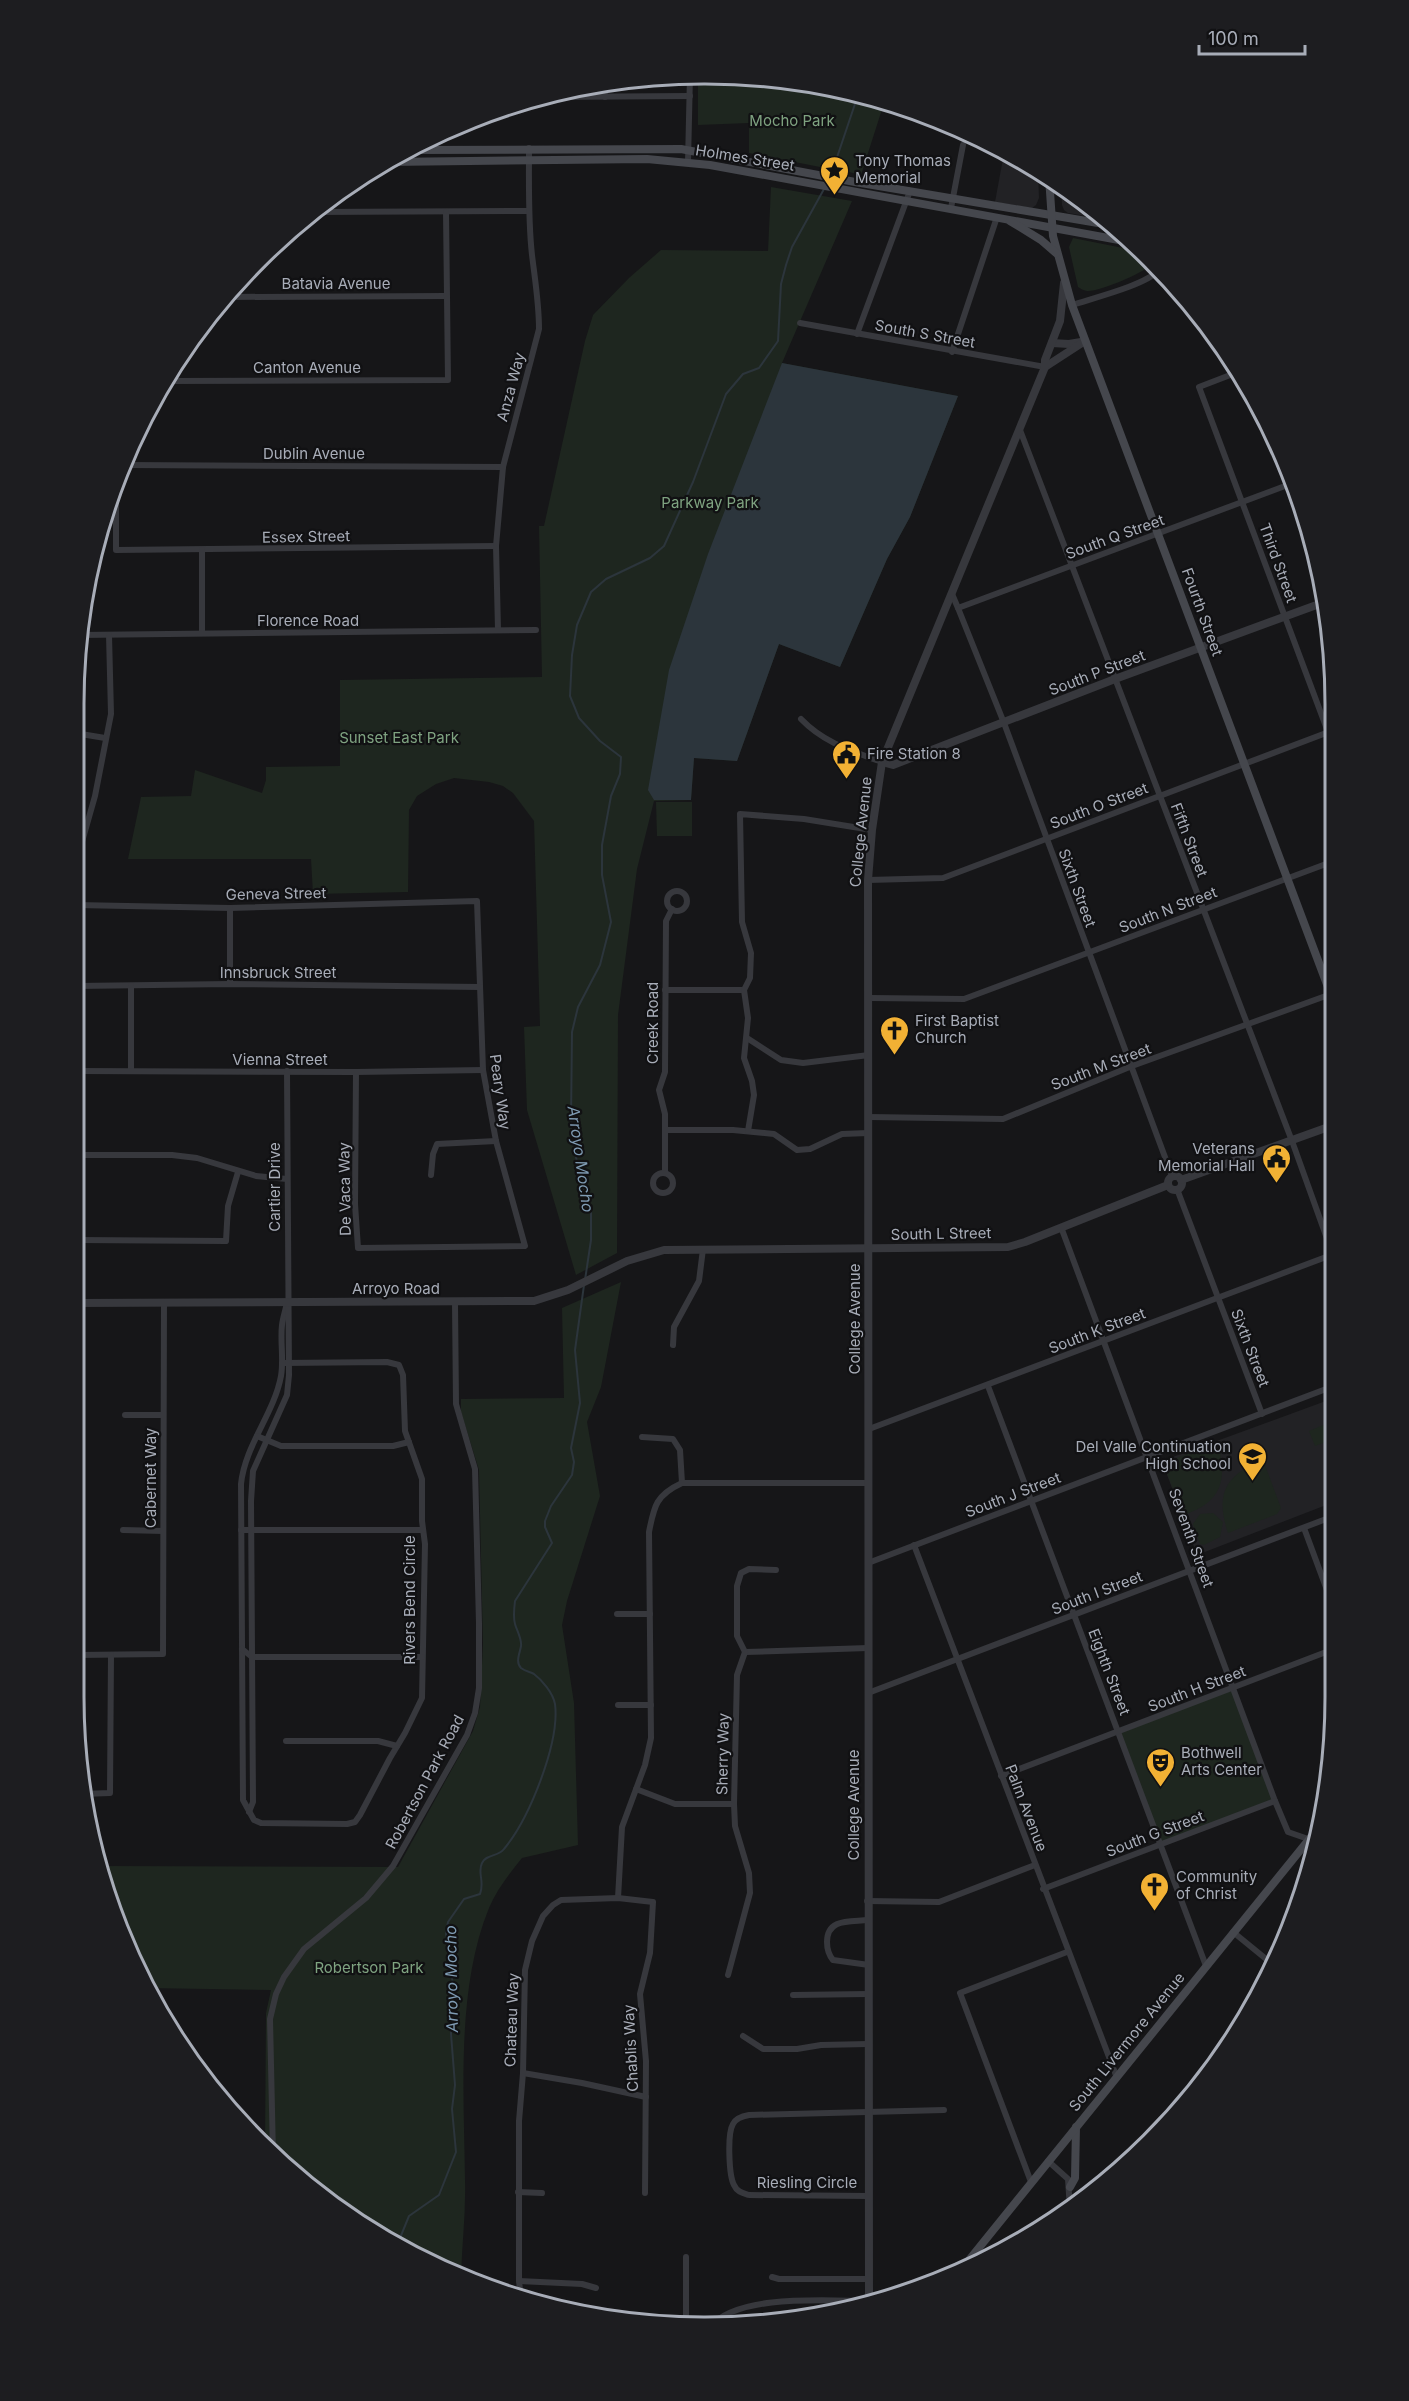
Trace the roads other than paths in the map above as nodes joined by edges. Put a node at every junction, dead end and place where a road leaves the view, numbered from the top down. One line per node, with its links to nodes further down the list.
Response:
1 (690, 84): 3 (street)
2 (604, 92): 5 (street)
3 (690, 96): 5 (street); 9 (street)
4 (579, 97): 5 (street)
5 (604, 97)
6 (963, 145): 17 (street)
7 (529, 148): 8 (main road, Holmes Street); 9 (main road, Holmes Street); 10 (street, Anza Way)
8 (427, 150)
9 (689, 150): 12 (street); 13 (main road, Holmes Street)
10 (529, 161): 11 (main road, Holmes Street); 12 (main road, Holmes Street); 20 (street, Anza Way)
11 (404, 162)
12 (688, 162): 13 (main road, Holmes Street)
13 (812, 178): 14 (main road, Holmes Street)
14 (848, 185): 16 (main road, Holmes Street); 18 (main road, Holmes Street)
15 (1049, 189): 23 (main road, Fourth Street)
16 (910, 191): 17 (main road, Holmes Street); 18 (street)
17 (953, 198): 19 (street); 23 (main road, Holmes Street)
18 (907, 200): 19 (main road, Holmes Street); 36 (street)
19 (951, 208): 24 (main road, Holmes Street)
20 (529, 211): 22 (street); 45 (street, Anza Way)
21 (327, 212): 22 (street)
22 (446, 212): 32 (street)
23 (1050, 214): 26 (main road, Holmes Street); 27 (main road, Fourth Street)
24 (997, 217): 25 (main road, Holmes Street); 39 (street)
25 (1007, 219): 27 (main road, Holmes Street); 29 (main road)
26 (1095, 222)
27 (1051, 227): 28 (main road, Holmes Street); 29 (main road, Fourth Street)
28 (1115, 239)
29 (1057, 254): 31 (main road, Fourth Street)
30 (1153, 276): 34 (street)
31 (1064, 283): 34 (main road, Fourth Street); 38 (street, College Avenue)
32 (446, 296): 33 (street, Batavia Avenue); 42 (street, Canton Avenue)
33 (236, 297)
34 (1072, 305): 37 (main road, Fourth Street)
35 (800, 323): 36 (street, South S Street)
36 (857, 334): 39 (street, South S Street)
37 (1085, 341): 38 (street); 40 (street); 49 (main road, Fourth Street)
38 (1052, 343): 40 (street, College Avenue)
39 (952, 352): 40 (street, South S Street)
40 (1045, 368): 43 (street, College Avenue)
41 (1230, 375): 47 (street, Third Street)
42 (175, 381)
43 (1020, 430): 52 (street, Fifth Street); 53 (street, College Avenue)
44 (132, 465): 45 (street, Dublin Avenue)
45 (503, 467): 50 (street, Anza Way)
46 (1285, 486): 47 (street, South Q Street)
47 (1242, 502): 49 (street, South Q Street); 56 (street, Third Street)
48 (116, 508): 51 (street, Essex Street)
49 (1159, 533): 52 (street, South Q Street); 62 (main road, Fourth Street)
50 (496, 546): 51 (street, Essex Street); 57 (street, Anza Way)
51 (202, 550): 59 (street)
52 (1073, 565): 55 (street, South Q Street); 63 (street, Fifth Street)
53 (952, 594): 55 (street); 70 (street, College Avenue)
54 (1317, 605): 56 (street, South P Street)
55 (958, 608): 66 (street, Sixth Street)
56 (1285, 618): 62 (street, South P Street); 64 (street, Third Street)
57 (498, 630): 58 (street, Florence Road); 59 (street, Florence Road)
58 (536, 630)
59 (202, 633): 61 (street, Florence Road)
60 (88, 635): 61 (street, Florence Road)
61 (110, 635): 69 (street)
62 (1201, 649): 63 (street, South P Street); 71 (main road, Fourth Street)
63 (1115, 679): 66 (street, South P Street); 72 (street, Fifth Street)
64 (1325, 716)
65 (801, 719): 70 (street)
66 (1004, 723): 70 (street, South P Street); 75 (street, Sixth Street)
67 (1325, 733): 71 (street, South O Street)
68 (84, 734): 69 (street)
69 (105, 738): 74 (street)
70 (882, 762): 73 (street, College Avenue)
71 (1244, 764): 72 (street, South O Street); 77 (main road, Fourth Street)
72 (1160, 796): 75 (street, South O Street); 83 (street, Fifth Street)
73 (872, 830): 78 (street, College Avenue); 91 (street)
74 (84, 835)
75 (1047, 839): 78 (street, South O Street); 84 (street, Sixth Street)
76 (1325, 864): 77 (street, South N Street)
77 (1287, 879): 83 (street, South N Street); 85 (main road, Fourth Street)
78 (868, 880): 92 (street, College Avenue)
79 (477, 901): 81 (street, Geneva Street); 89 (street, Peary Way)
80 (84, 905): 81 (street, Geneva Street)
81 (230, 908): 86 (street)
82 (672, 909): 90 (street, Creek Road)
83 (1202, 909): 84 (street, South N Street); 94 (street, Fifth Street)
84 (1088, 952): 92 (street, South N Street); 97 (street, Sixth Street)
85 (1325, 976)
86 (230, 984): 88 (street, Innsbruck Street); 89 (street, Innsbruck Street)
87 (84, 986): 88 (street, Innsbruck Street)
88 (131, 986): 100 (street)
89 (480, 987): 98 (street, Peary Way)
90 (664, 990): 91 (street); 105 (street, Creek Road)
91 (744, 990): 95 (street)
92 (870, 998): 96 (street, College Avenue)
93 (1325, 1000): 94 (street, South M Street)
94 (1247, 1026): 97 (street, South M Street); 109 (street, Fifth Street)
95 (747, 1038): 96 (street); 106 (street)
96 (869, 1054): 103 (street, College Avenue)
97 (1132, 1066): 103 (street, South M Street); 114 (street, Sixth Street)
98 (483, 1070): 102 (street, Vienna Street); 108 (street, Peary Way)
99 (84, 1071): 100 (street, Vienna Street)
100 (131, 1071): 101 (street, Vienna Street)
101 (287, 1071): 102 (street, Vienna Street); 115 (street, Cartier Drive)
102 (356, 1072): 122 (street, De Vaca Way)
103 (869, 1117): 107 (street, College Avenue)
104 (1325, 1128): 109 (street)
105 (665, 1130): 106 (street); 112 (street, Creek Road)
106 (748, 1131): 107 (street)
107 (868, 1133): 123 (street, College Avenue)
108 (496, 1141): 113 (street); 122 (street, Peary Way)
109 (1292, 1141): 116 (street); 120 (street, Fifth Street)
110 (84, 1155): 111 (street)
111 (238, 1172): 115 (street); 121 (street)
112 (664, 1173)
113 (431, 1175)
114 (1172, 1176): 116 (street); 117 (street)
115 (287, 1179): 127 (street, Cartier Drive)
116 (1181, 1180): 118 (street)
117 (1168, 1185): 118 (street); 119 (street, South L Street)
118 (1177, 1189): 126 (street, Sixth Street)
119 (1061, 1227): 123 (street, South L Street); 131 (street, Seventh Street)
120 (1325, 1231)
121 (84, 1240)
122 (525, 1246)
123 (869, 1248): 124 (street, South L Street); 139 (street, College Avenue)
124 (703, 1249): 130 (street, Arroyo Road); 132 (street)
125 (1325, 1259): 126 (street, South K Street)
126 (1218, 1298): 131 (street, South K Street); 136 (street, Sixth Street)
127 (287, 1302): 129 (street, Arroyo Road); 130 (street, Arroyo Road); 133 (street)
128 (84, 1303): 129 (street, Arroyo Road)
129 (164, 1303): 137 (street, Cabernet Way)
130 (455, 1303): 209 (street, Robertson Park Road)
131 (1104, 1340): 134 (street, South K Street); 144 (street, Seventh Street)
132 (673, 1345)
133 (285, 1362): 140 (street); 142 (street); 143 (street, Rivers Bend Circle)
134 (988, 1386): 139 (street, South K Street); 147 (street, Eighth Street)
135 (1325, 1390): 136 (street, South J Street)
136 (1262, 1414): 144 (street, South J Street)
137 (163, 1415): 138 (street); 154 (street, Cabernet Way)
138 (125, 1416)
139 (869, 1429): 146 (street, College Avenue)
140 (257, 1436): 142 (street); 151 (street)
141 (642, 1437): 145 (street)
142 (267, 1441): 143 (street); 152 (street)
143 (409, 1442): 153 (street, Rivers Bend Circle)
144 (1148, 1457): 147 (street, South J Street); 158 (street, Seventh Street)
145 (682, 1483): 146 (street); 161 (street)
146 (869, 1483): 156 (street, College Avenue)
147 (1032, 1501): 155 (street, South J Street); 162 (street, Eighth Street)
148 (1325, 1520): 149 (street, South I Street)
149 (1304, 1528): 158 (street, South I Street); 159 (street)
150 (123, 1530): 154 (street)
151 (241, 1530): 152 (street); 164 (street)
152 (251, 1530): 153 (street); 169 (street)
153 (423, 1530): 170 (street, Rivers Bend Circle)
154 (163, 1531): 168 (street, Cabernet Way)
155 (914, 1545): 156 (street, South J Street); 171 (street, Palm Avenue)
156 (868, 1563): 163 (street, College Avenue)
157 (776, 1570): 165 (street)
158 (1190, 1571): 162 (street, South I Street); 172 (street, Seventh Street)
159 (1325, 1585)
160 (617, 1614): 161 (street)
161 (650, 1614): 175 (street)
162 (1074, 1615): 171 (street, South I Street); 176 (street, Eighth Street)
163 (868, 1648): 165 (street); 173 (street, College Avenue)
164 (242, 1649): 169 (street); 184 (street)
165 (745, 1652): 183 (street, Sherry Way)
166 (1325, 1652): 172 (street, South H Street)
167 (84, 1655): 168 (street)
168 (111, 1655): 181 (street)
169 (252, 1657): 170 (street); 184 (street)
170 (423, 1657): 178 (street, Rivers Bend Circle)
171 (957, 1659): 173 (street, South I Street); 179 (street, Palm Avenue)
172 (1234, 1687): 176 (street, South H Street); 182 (street, Seventh Street)
173 (868, 1693): 191 (street, College Avenue)
174 (618, 1705): 175 (street)
175 (651, 1705): 180 (street)
176 (1118, 1731): 179 (street, South H Street); 186 (street, Eighth Street)
177 (286, 1741): 178 (street)
178 (397, 1746): 184 (street, Rivers Bend Circle)
179 (1001, 1776): 188 (street, Palm Avenue)
180 (636, 1789): 183 (street); 190 (street)
181 (92, 1794)
182 (1275, 1801): 185 (street, Seventh Street); 186 (street, South G Street)
183 (734, 1804): 198 (street, Sherry Way)
184 (249, 1812)
185 (1308, 1839)
186 (1161, 1844): 189 (street, South G Street); 197 (street, Eighth Street)
187 (1307, 1845): 193 (main road, South Livermore Avenue)
188 (1035, 1865): 189 (street, Palm Avenue); 191 (street)
189 (1043, 1889): 194 (street, Palm Avenue)
190 (618, 1898): 203 (street, Chateau Way); 205 (street, Chablis Way)
191 (867, 1901): 192 (street, College Avenue)
192 (868, 1920): 196 (street, College Avenue); 196 (street)
193 (1233, 1932): 195 (street); 197 (main road, South Livermore Avenue)
194 (1067, 1952): 204 (street, Palm Avenue); 211 (street)
195 (1266, 1960)
196 (869, 1965): 199 (street, College Avenue)
197 (1206, 1966): 204 (main road, South Livermore Avenue)
198 (728, 1975)
199 (868, 1994): 200 (street); 202 (street, College Avenue)
200 (793, 1995)
201 (743, 2036): 202 (street)
202 (868, 2044): 207 (street, College Avenue)
203 (522, 2073): 205 (street); 213 (street, Chateau Way)
204 (1117, 2078): 208 (main road, South Livermore Avenue)
205 (646, 2097): 215 (street, Chablis Way)
206 (944, 2110): 207 (street)
207 (868, 2113): 216 (street, College Avenue); 216 (street, Riesling Circle)
208 (1076, 2127): 210 (main road, South Livermore Avenue); 212 (main road)
209 (273, 2141)
210 (1048, 2161): 211 (main road, South Livermore Avenue); 212 (street)
211 (1031, 2182): 218 (main road, South Livermore Avenue)
212 (1070, 2187): 217 (street)
213 (518, 2192): 214 (street); 222 (street, Chateau Way)
214 (542, 2193)
215 (645, 2193)
216 (868, 2196): 221 (street, College Avenue)
217 (1070, 2197)
218 (972, 2256)
219 (686, 2257): 227 (street)
220 (772, 2277): 221 (street)
221 (869, 2279): 225 (street, College Avenue)
222 (519, 2281): 223 (street); 224 (street, Chateau Way)
223 (596, 2288)
224 (520, 2289)
225 (869, 2295)
226 (840, 2302): 228 (street)
227 (686, 2317)
228 (724, 2317)

